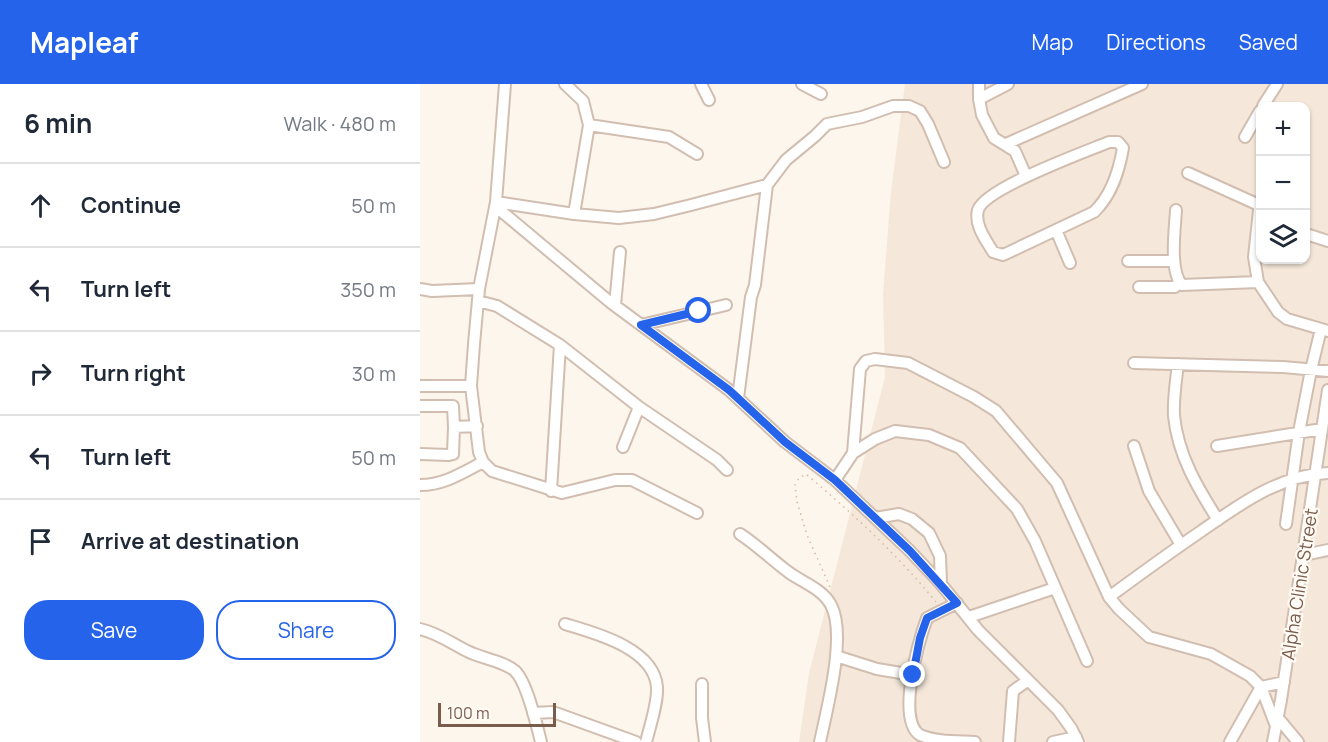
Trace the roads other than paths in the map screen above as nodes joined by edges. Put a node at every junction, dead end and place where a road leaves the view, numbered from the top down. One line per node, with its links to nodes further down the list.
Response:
1 (505, 84): 23 (street)
2 (565, 84): 14 (street)
3 (701, 84): 11 (street)
4 (802, 84): 9 (street)
5 (979, 84): 10 (street)
6 (1008, 84): 10 (street)
7 (1142, 84): 16 (street)
8 (1277, 84): 12 (street)
9 (821, 94)
10 (979, 99): 16 (street)
11 (708, 100)
12 (1266, 102)
13 (1256, 118): 15 (street)
14 (589, 125): 17 (street); 25 (street)
15 (1245, 137)
16 (1006, 144): 20 (street)
17 (697, 154)
18 (944, 162): 21 (street)
19 (1188, 173): 22 (street)
20 (1026, 176): 26 (street); 26 (street)
21 (767, 185): 25 (street); 51 (street)
22 (1256, 201)
23 (496, 205): 25 (street); 38 (street); 39 (street)
24 (1176, 210): 32 (street)
25 (574, 214)
26 (1056, 230): 33 (street)
27 (1310, 236): 28 (street)
28 (1328, 241)
29 (1256, 242): 35 (street)
30 (620, 252): 39 (street)
31 (1128, 261): 32 (street)
32 (1174, 261): 34 (street)
33 (1070, 263)
34 (1179, 282): 35 (street); 36 (street)
35 (1258, 282): 42 (street)
36 (1139, 287)
37 (420, 289): 38 (street)
38 (478, 295): 43 (street); 49 (street)
39 (615, 305): 41 (street)
40 (726, 305): 41 (street)
41 (641, 325): 51 (street)
42 (1325, 330): 46 (street)
43 (560, 345): 55 (street); 72 (street)
44 (1134, 363): 45 (street)
45 (1178, 364): 46 (street); 75 (street)
46 (1311, 370): 47 (street); 59 (street)
47 (1328, 371)
48 (420, 386): 49 (street)
49 (471, 386): 52 (street)
50 (1328, 390): 58 (street, Alpha Clinic Street)
51 (738, 398): 70 (street)
52 (475, 405): 54 (street); 56 (street)
53 (420, 406): 54 (street)
54 (453, 406): 57 (street)
55 (639, 407): 62 (street); 66 (street)
56 (477, 426): 57 (street); 65 (street)
57 (454, 427): 64 (street)
58 (1322, 429): 59 (street); 68 (street, Alpha Clinic Street)
59 (1299, 432): 61 (street); 69 (street)
60 (1134, 446): 78 (street)
61 (1217, 446)
62 (622, 447)
63 (853, 453): 70 (street); 82 (street); 83 (street)
64 (420, 454)
65 (483, 462): 71 (street); 72 (street)
66 (727, 470)
67 (1328, 472): 68 (street)
68 (1315, 473): 69 (street); 80 (street, Alpha Clinic Street)
69 (1294, 478): 75 (street); 76 (street)
70 (835, 480): 74 (street)
71 (420, 485)
72 (551, 491): 73 (street)
73 (696, 513)
74 (875, 518): 81 (street); 81 (street)
75 (1218, 520): 78 (street)
76 (1286, 524)
77 (740, 534): 88 (street)
78 (1181, 545): 83 (street)
79 (1328, 550): 80 (street)
80 (1304, 555): 92 (street, Alpha Clinic Street)
81 (941, 584): 84 (street)
82 (1055, 588): 85 (street); 89 (street)
83 (1109, 597): 94 (street)
84 (957, 603): 85 (street); 90 (street)
85 (969, 617): 91 (street)
86 (565, 624): 100 (street)
87 (420, 629): 95 (street)
88 (836, 656): 90 (street); 102 (street)
89 (1087, 661)
90 (913, 675): 103 (street)
91 (1028, 681): 97 (street); 104 (street)
92 (1284, 682): 94 (street); 96 (street, Alpha Clinic Street)
93 (702, 684): 101 (street)
94 (1261, 687): 96 (street); 106 (street)
95 (533, 713): 98 (street); 99 (street)
96 (1277, 722): 107 (street, Alpha Clinic Street); 108 (street)
97 (1077, 739): 105 (street)
98 (541, 742)
99 (636, 742)
100 (646, 742)
101 (705, 742)
102 (820, 742)
103 (975, 742)
104 (1009, 742)
105 (1053, 742)
106 (1230, 742)
107 (1273, 742)
108 (1298, 742)

